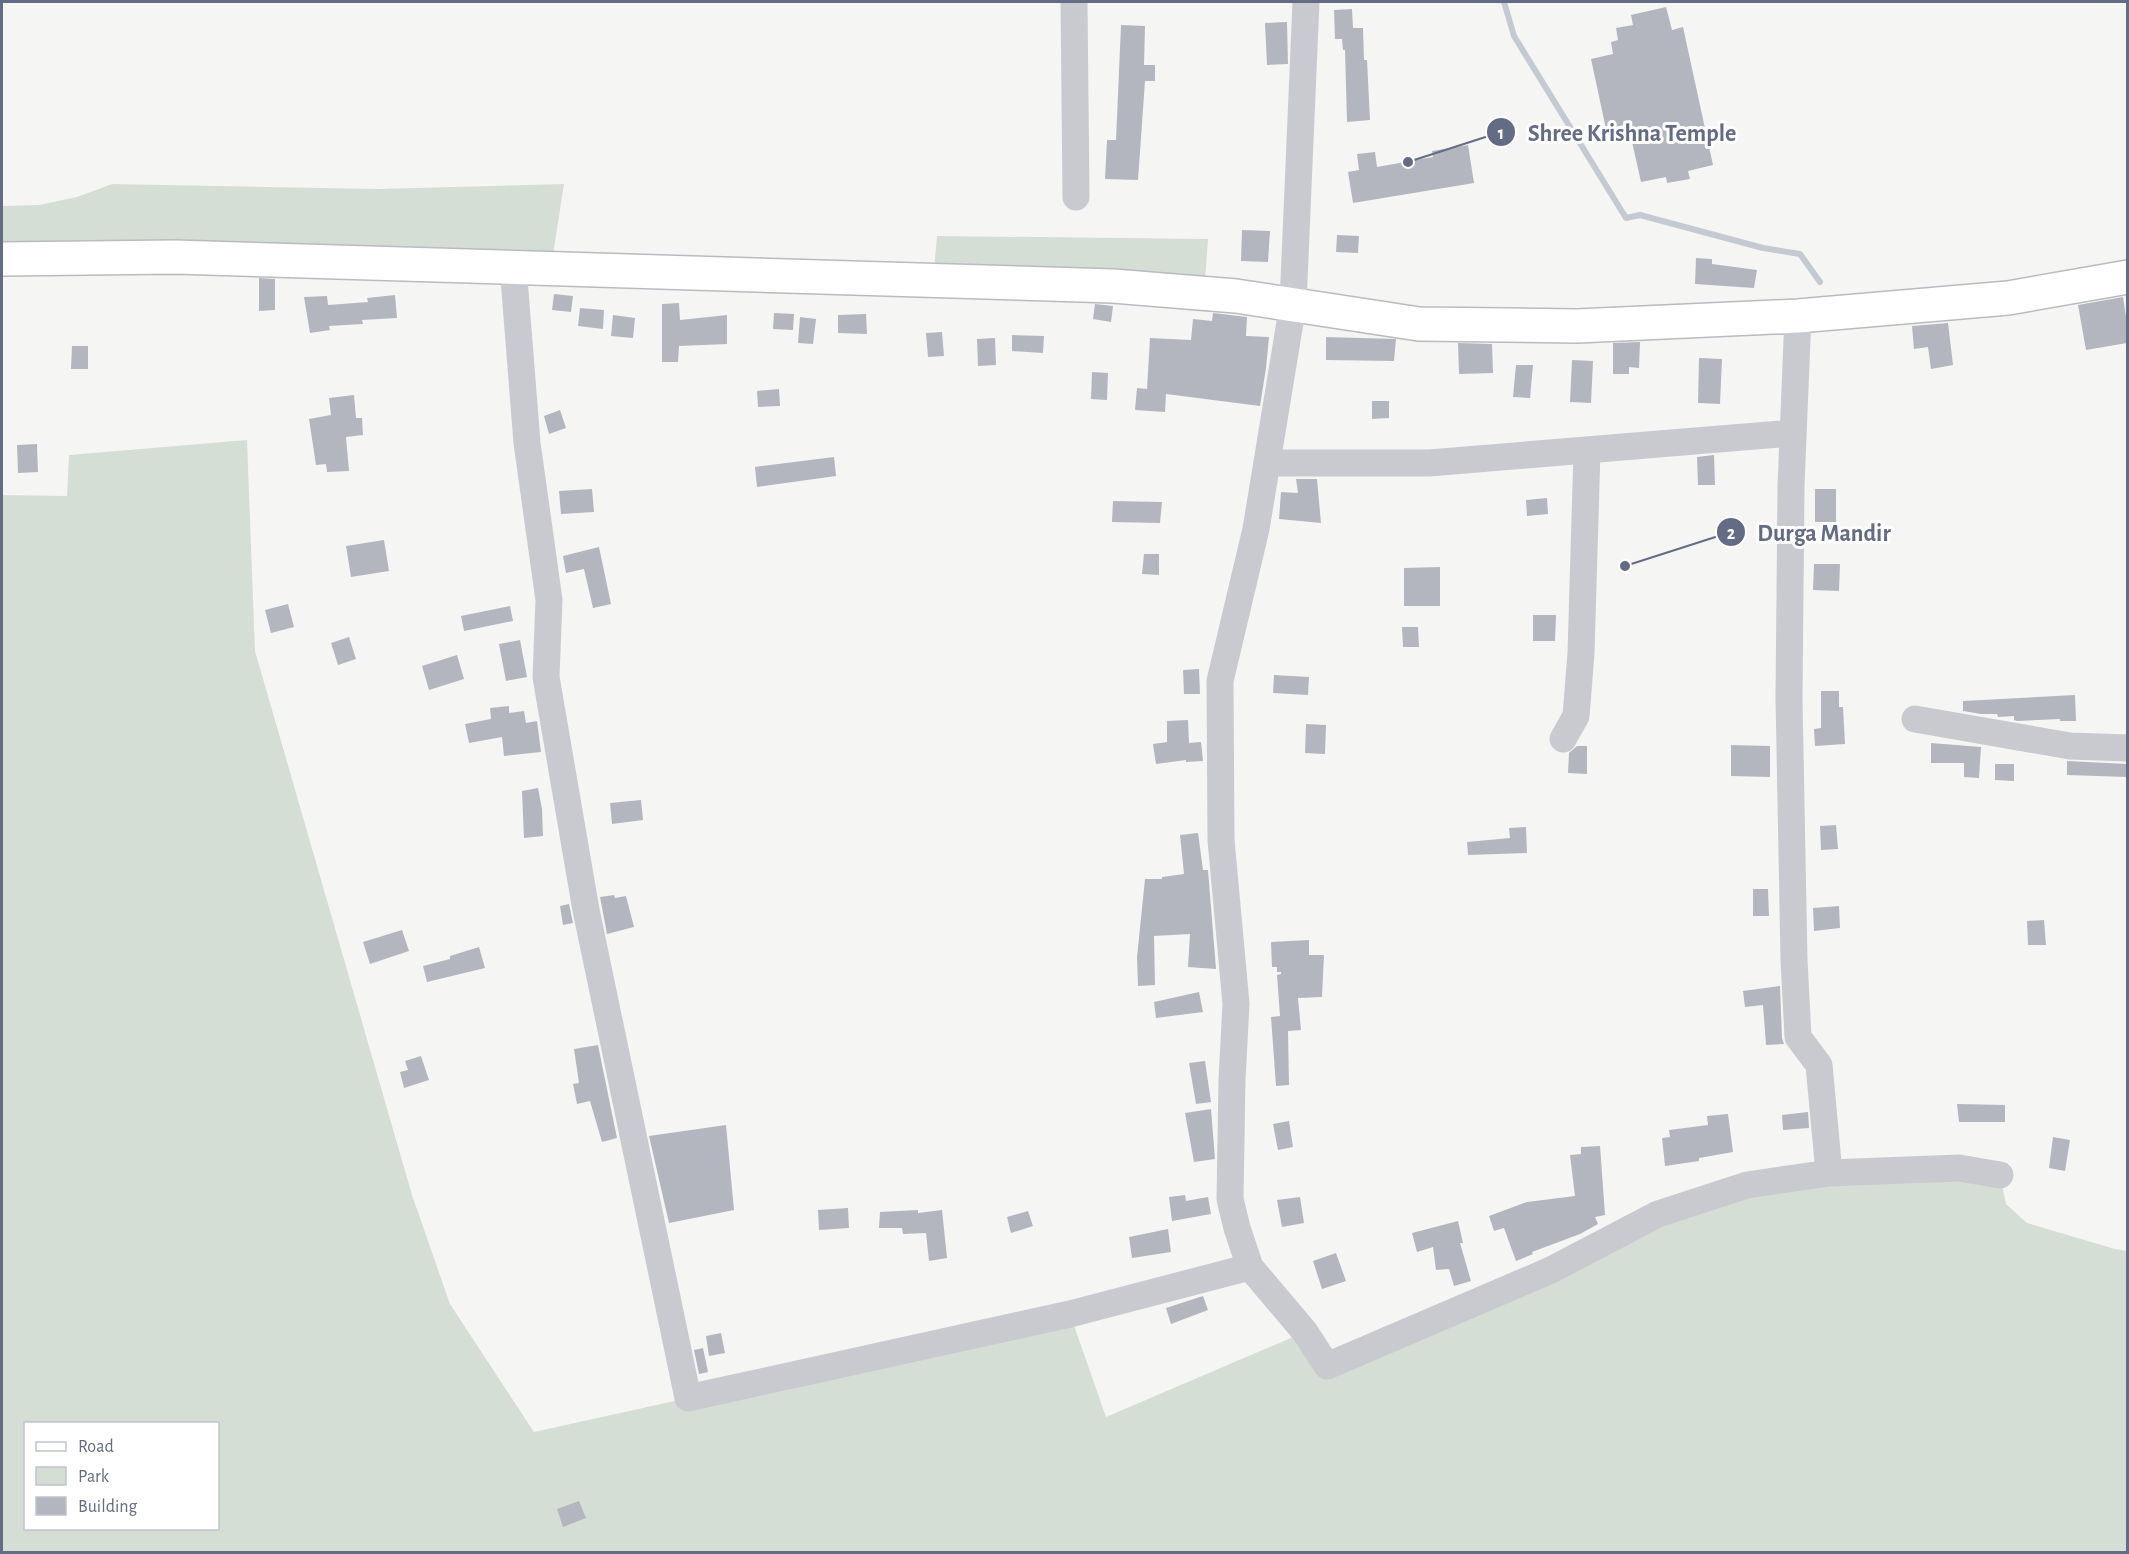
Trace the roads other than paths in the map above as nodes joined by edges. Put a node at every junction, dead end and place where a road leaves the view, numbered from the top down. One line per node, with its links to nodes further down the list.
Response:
1 (1074, 2): 3 (street)
2 (1306, 2): 7 (street)
3 (1076, 196)
4 (2, 259): 5 (main road)
5 (513, 266): 7 (main road); 17 (street)
6 (2127, 278): 8 (main road)
7 (1293, 304): 8 (main road); 11 (street)
8 (1798, 316): 9 (street)
9 (1793, 433): 10 (street); 15 (street)
10 (1587, 450): 11 (street); 13 (street)
11 (1267, 463): 17 (street)
12 (1915, 719): 14 (street)
13 (1563, 739)
14 (2127, 748)
15 (1829, 1173): 16 (street); 17 (street)
16 (2000, 1175)
17 (1250, 1267)

